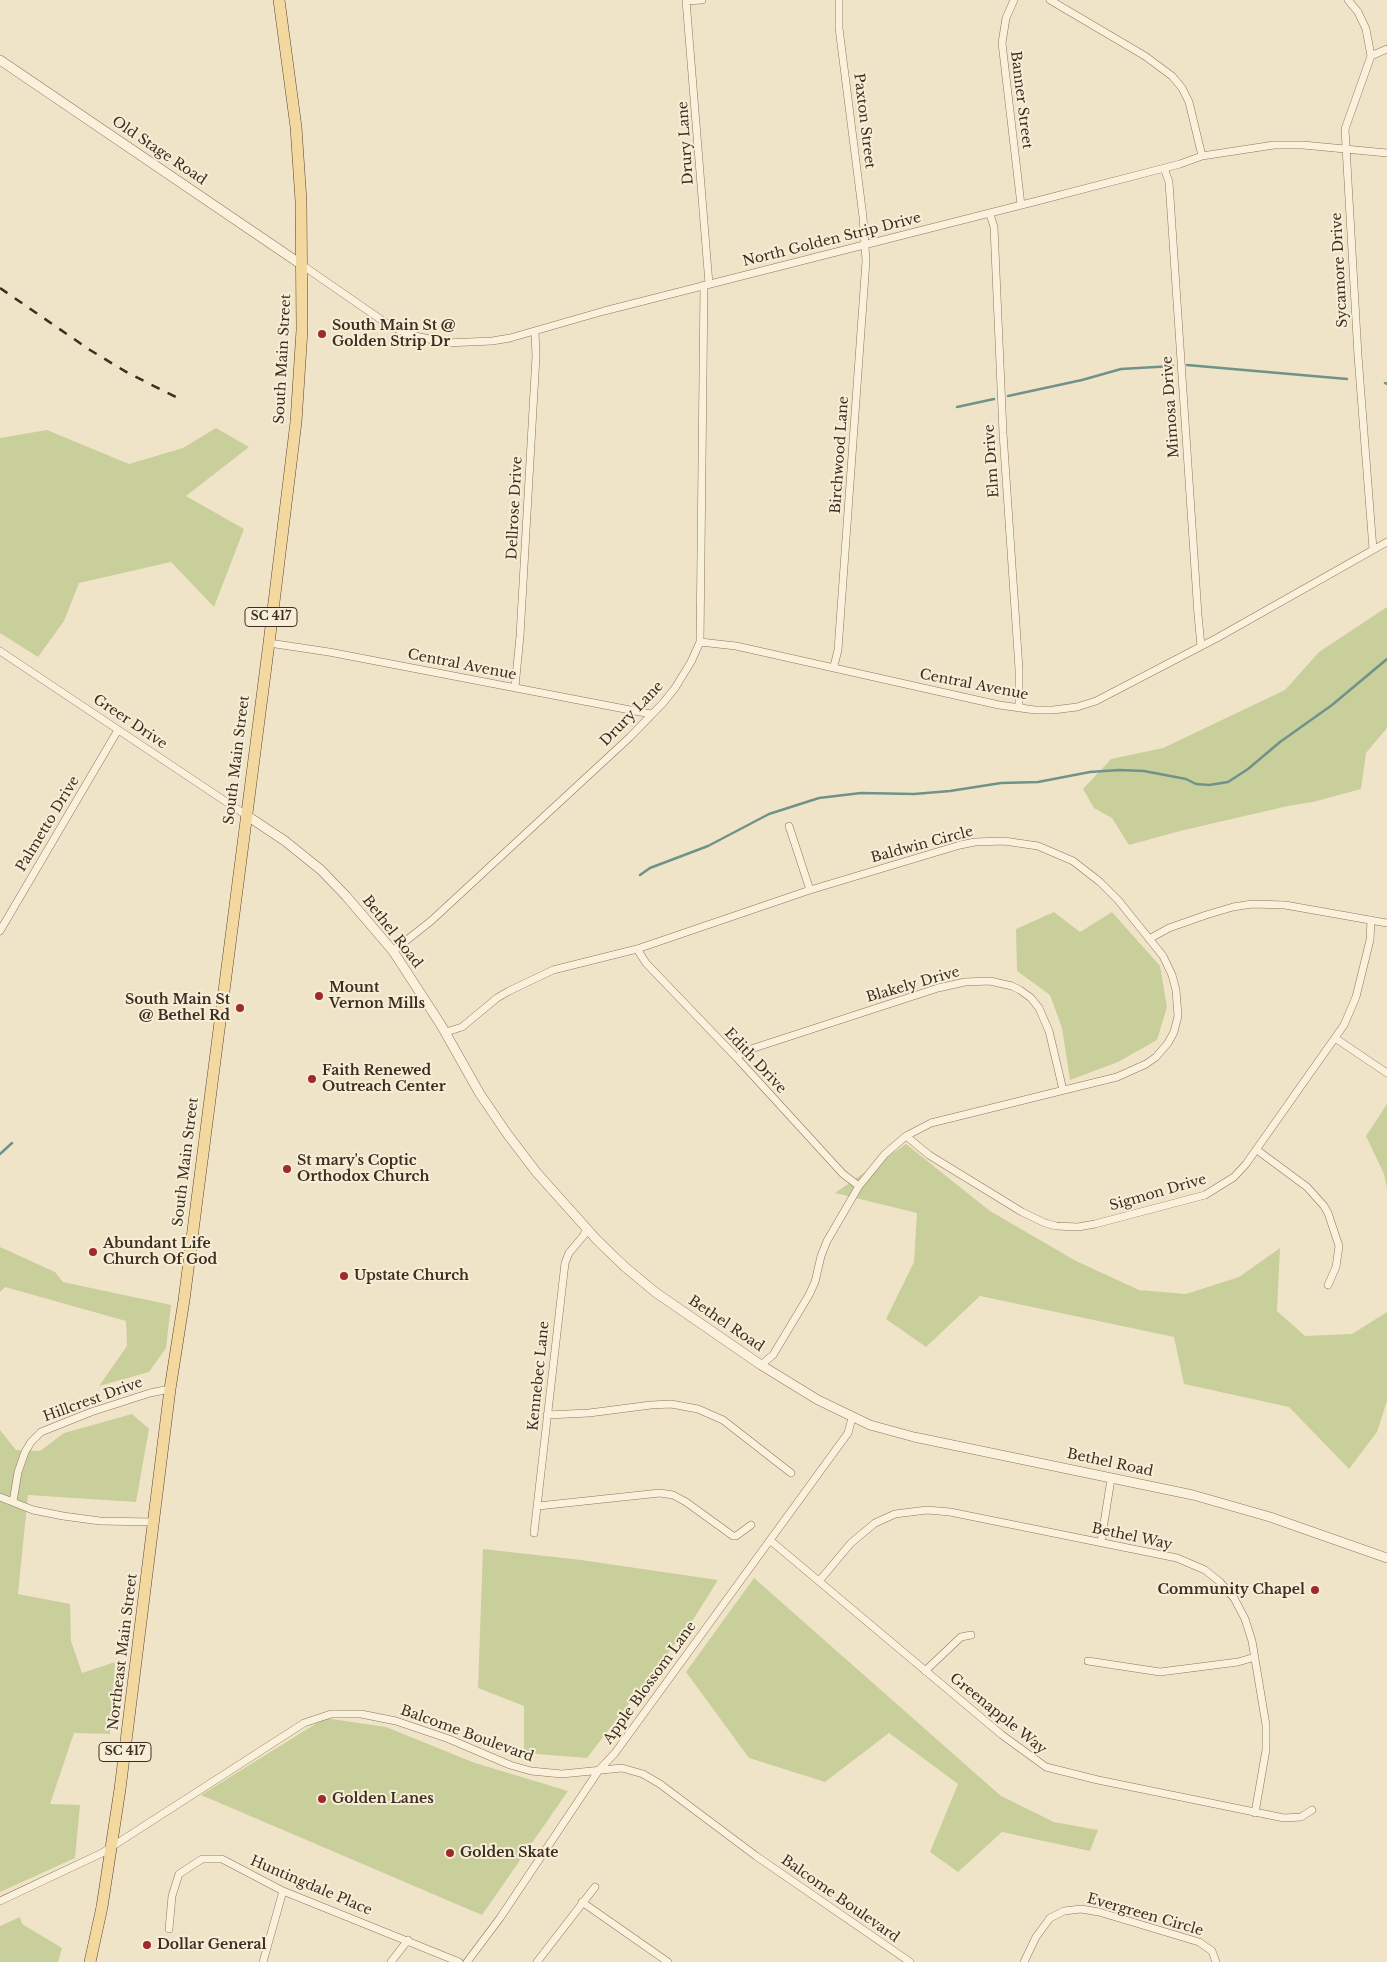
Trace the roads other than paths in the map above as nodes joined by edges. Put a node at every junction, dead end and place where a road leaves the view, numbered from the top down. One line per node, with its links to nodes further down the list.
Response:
1 (279, 0): 18 (main road, South Main Street / SC 417)
2 (686, 0): 3 (street); 19 (street, Drury Lane)
3 (702, 0)
4 (839, 0): 17 (street, Paxton Street)
5 (1014, 0): 15 (street, Banner Street)
6 (1050, 0): 13 (street)
7 (1348, 0): 9 (street)
8 (1387, 49): 9 (street)
9 (1371, 56): 11 (street, Sycamore Drive)
10 (0, 60): 18 (street, Old Stage Road)
11 (1346, 148): 12 (street, North Golden Strip Drive); 13 (street, North Golden Strip Drive); 22 (street, Sycamore Drive)
12 (1387, 153)
13 (1202, 156): 14 (street, North Golden Strip Drive)
14 (1164, 168): 15 (street, North Golden Strip Drive); 25 (street, Mimosa Drive)
15 (1021, 205): 16 (street, North Golden Strip Drive)
16 (990, 214): 17 (street, North Golden Strip Drive); 29 (street, Elm Drive)
17 (865, 245): 19 (street, North Golden Strip Drive); 27 (street, Birchwood Lane)
18 (302, 265): 20 (street, North Golden Strip Drive); 24 (main road, South Main Street / SC 417)
19 (706, 284): 20 (street, North Golden Strip Drive); 23 (street, Drury Lane)
20 (535, 330): 28 (street, Dellrose Drive)
21 (1387, 542): 22 (street, Central Avenue)
22 (1373, 549): 25 (street, Central Avenue)
23 (700, 642): 27 (street, Central Avenue); 30 (street, Drury Lane)
24 (269, 643): 28 (street, Central Avenue); 32 (main road, South Main Street / SC 417)
25 (1201, 646): 29 (street, Central Avenue)
26 (0, 651): 31 (street, Greer Drive)
27 (834, 666): 29 (street, Central Avenue)
28 (515, 687): 30 (street, Central Avenue)
29 (1019, 708)
30 (651, 714): 40 (street, Drury Lane)
31 (118, 730): 32 (street, Greer Drive); 37 (street, Palmetto Drive)
32 (246, 815): 40 (street, Bethel Road); 52 (main road, South Main Street / SC 417)
33 (789, 826): 34 (street)
34 (810, 890): 38 (street, Baldwin Circle); 39 (street, Baldwin Circle)
35 (1371, 920): 36 (street); 38 (street); 42 (street, Sigmon Drive)
36 (1387, 923)
37 (0, 931)
38 (1149, 939): 45 (street, Baldwin Circle)
39 (637, 949): 41 (street, Baldwin Circle); 43 (street, Edith Drive)
40 (393, 951): 41 (street, Bethel Road)
41 (446, 1032): 49 (street, Bethel Road)
42 (1335, 1038): 44 (street); 47 (street, Sigmon Drive)
43 (736, 1057): 45 (street, Blakely Drive); 48 (street, Edith Drive)
44 (1387, 1073)
45 (1063, 1090): 46 (street, Baldwin Circle)
46 (906, 1136): 47 (street, Sigmon Drive); 48 (street, Baldwin Circle)
47 (1257, 1150): 50 (street)
48 (859, 1186): 51 (street, Baldwin Circle)
49 (586, 1228): 51 (street, Bethel Road); 53 (street, Kennebec Lane)
50 (1328, 1285)
51 (761, 1365): 54 (street, Bethel Road)
52 (170, 1389): 58 (street, Hillcrest Drive); 60 (main road, South Main Street / SC 417)
53 (547, 1415): 55 (street); 59 (street, Kennebec Lane)
54 (852, 1418): 56 (street, Bethel Road); 63 (street, Apple Blossom Lane)
55 (791, 1473)
56 (1111, 1478): 64 (street); 65 (street, Bethel Road)
57 (0, 1497): 58 (street)
58 (13, 1502): 60 (street)
59 (538, 1506): 61 (street); 62 (street, Kennebec Lane)
60 (153, 1522): 74 (main road, Northeast Main Street / SC 417)
61 (751, 1525)
62 (534, 1533)
63 (771, 1541): 66 (street, Greenapple Way); 71 (street, Apple Blossom Lane)
64 (1100, 1542): 66 (street, Bethel Way); 68 (street, Bethel Way)
65 (1387, 1558)
66 (820, 1580): 70 (street, Greenapple Way)
67 (971, 1635): 70 (street)
68 (1255, 1657): 69 (street); 73 (street, Bethel Way)
69 (1088, 1661)
70 (925, 1670): 73 (street, Greenapple Way)
71 (599, 1770): 74 (street, Balcome Boulevard); 85 (street, Apple Blossom Lane); 88 (street, Balcome Boulevard)
72 (1312, 1810): 73 (street, Greenapple Way)
73 (1255, 1812)
74 (112, 1846): 77 (street, Balcome Boulevard); 81 (main road, Northeast Main Street / SC 417)
75 (595, 1887): 78 (street)
76 (283, 1891): 79 (street, Huntingdale Place); 80 (street, Huntingdale Place); 82 (street)
77 (0, 1901)
78 (582, 1902): 86 (street); 87 (street)
79 (168, 1929)
80 (408, 1940): 83 (street); 84 (street, Huntingdale Place)
81 (90, 1962)
82 (262, 1962)
83 (391, 1962)
84 (458, 1962)
85 (467, 1962)
86 (537, 1962)
87 (668, 1962)
88 (910, 1962)
89 (1024, 1962): 90 (street, Evergreen Circle)
90 (1216, 1962)

